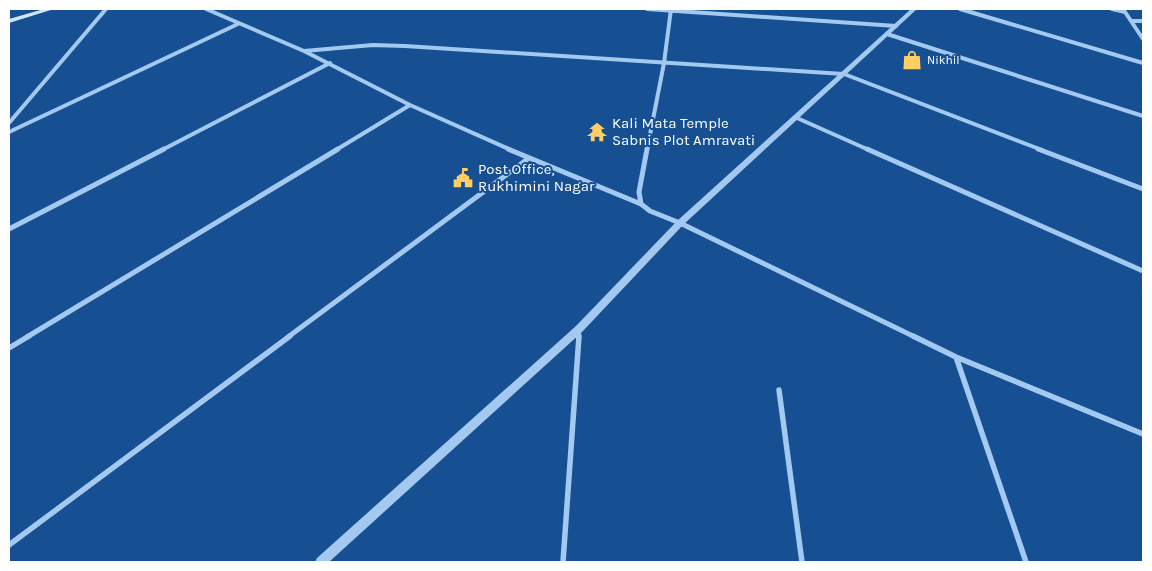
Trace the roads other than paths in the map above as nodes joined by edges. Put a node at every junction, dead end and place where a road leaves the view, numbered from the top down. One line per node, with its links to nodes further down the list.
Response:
1 (51, 9): 11 (main road)
2 (106, 9): 25 (street)
3 (206, 9): 13 (street)
4 (647, 9): 5 (street)
5 (671, 9): 14 (street); 19 (street)
6 (914, 9): 14 (street)
7 (960, 9): 20 (street)
8 (1112, 9): 9 (street)
9 (1124, 11): 10 (street)
10 (1131, 20): 12 (street); 16 (street)
11 (9, 21)
12 (1143, 21)
13 (238, 24): 17 (street); 26 (street)
14 (896, 26): 15 (street)
15 (887, 34): 21 (street); 23 (street)
16 (1143, 39)
17 (304, 51): 18 (street); 19 (street)
18 (330, 63): 22 (street); 31 (street)
19 (664, 63): 21 (street); 29 (street)
20 (1143, 63)
21 (844, 74): 24 (street); 28 (street)
22 (410, 105): 27 (street); 34 (street)
23 (1143, 116)
24 (797, 118): 30 (street); 32 (street)
25 (9, 123)
26 (9, 132)
27 (529, 158): 29 (street); 38 (street)
28 (1143, 189)
29 (641, 204): 30 (street)
30 (680, 224): 33 (street); 35 (street)
31 (9, 229)
32 (1143, 271)
33 (579, 329): 39 (street); 41 (street)
34 (9, 348)
35 (956, 357): 37 (street); 43 (street)
36 (779, 390): 42 (street)
37 (1143, 434)
38 (9, 545)
39 (327, 559): 40 (street)
40 (320, 562)
41 (563, 562)
42 (802, 562)
43 (1026, 562)

